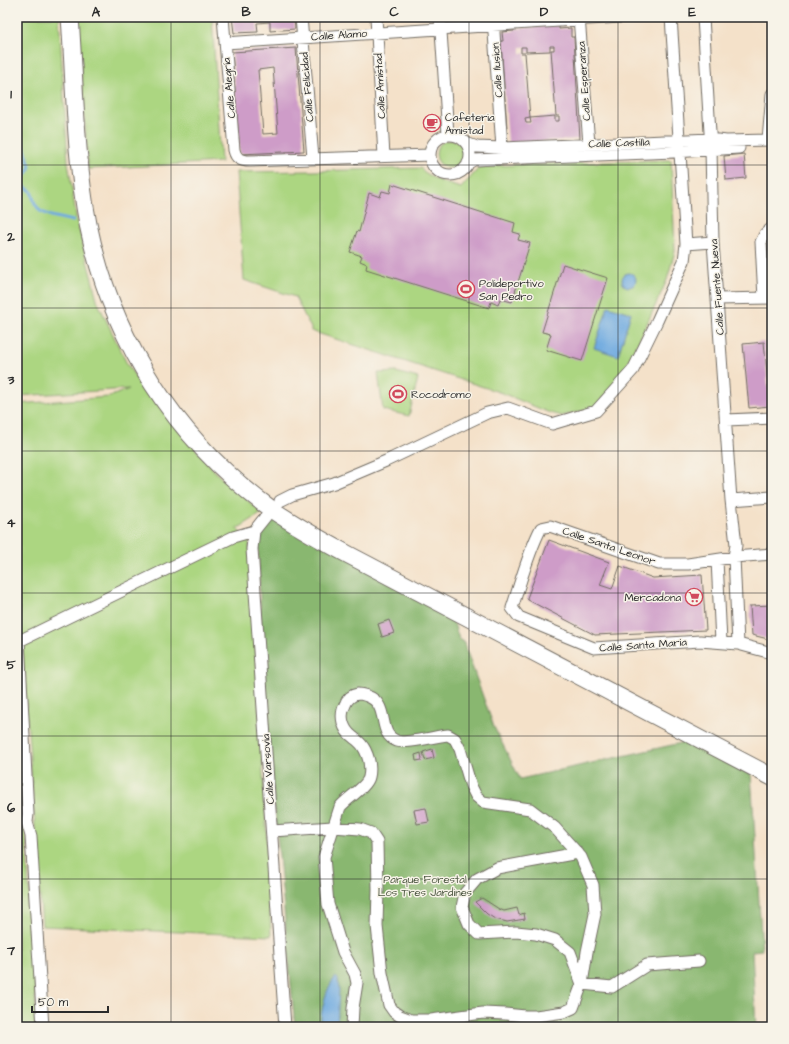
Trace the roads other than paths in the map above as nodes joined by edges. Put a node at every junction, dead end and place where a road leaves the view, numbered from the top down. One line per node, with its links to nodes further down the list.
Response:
1 (70, 17): 45 (main road)
2 (223, 17): 13 (street, Calle Alegría)
3 (301, 17): 12 (street, Calle Felicidad)
4 (376, 17): 11 (street, Calle Amistad)
5 (620, 17): 8 (street, Calle Alamo)
6 (671, 17): 20 (street)
7 (704, 17): 19 (street, Calle Fuente Nueva)
8 (579, 18): 9 (street, Calle Alamo); 18 (street, Calle Esperanza)
9 (493, 21): 10 (street, Calle Alamo); 21 (street, Calle Ilusion)
10 (440, 22): 11 (street, Calle Alamo); 15 (street)
11 (377, 32): 12 (street, Calle Alamo); 23 (street, Calle Amistad)
12 (302, 38): 13 (street, Calle Alamo); 24 (street, Calle Felicidad)
13 (225, 43): 24 (street, Calle Alegría)
14 (772, 94): 16 (street)
15 (448, 134): 17 (street); 22 (street)
16 (771, 142): 19 (street)
17 (466, 143): 21 (street, Calle Castilla); 25 (street)
18 (589, 144): 20 (street, Calle Castilla); 21 (street, Calle Castilla)
19 (711, 144): 20 (street); 27 (street, Calle Fuente Nueva)
20 (680, 146): 25 (street); 28 (street)
21 (502, 148)
22 (430, 155): 23 (street); 25 (street)
23 (384, 156): 24 (street)
24 (313, 158)
25 (468, 163)
26 (772, 228): 29 (street)
27 (713, 242): 28 (street); 30 (street, Calle Fuente Nueva)
28 (686, 244): 35 (street)
29 (768, 298): 30 (street)
30 (718, 299): 32 (street, Calle Fuente Nueva)
31 (772, 418): 32 (street)
32 (726, 420): 34 (street, Calle Fuente Nueva)
33 (772, 497): 34 (street)
34 (731, 500): 40 (street, Calle Fuente Nueva)
35 (280, 501)
36 (266, 516): 38 (street)
37 (541, 528): 41 (street, Calle Santa Leonor); 42 (street, Calle Santa María)
38 (254, 531): 46 (street); 48 (street, Calle Varsovia)
39 (772, 554): 40 (street, Calle Santa Leonor)
40 (734, 557): 41 (street, Calle Santa Leonor); 43 (street, Calle Fuente Nueva)
41 (717, 560): 42 (street)
42 (721, 642): 43 (street, Calle Santa María)
43 (738, 644): 44 (street, Calle Santa María)
44 (772, 653)
45 (772, 777)
46 (22, 822): 52 (street)
47 (333, 827): 48 (street); 49 (street); 51 (street); 54 (street)
48 (272, 832): 53 (street, Calle Varsovia)
49 (578, 854): 51 (street); 51 (street)
50 (699, 962): 51 (street)
51 (582, 984)
52 (43, 1027)
53 (285, 1027)
54 (352, 1027)

